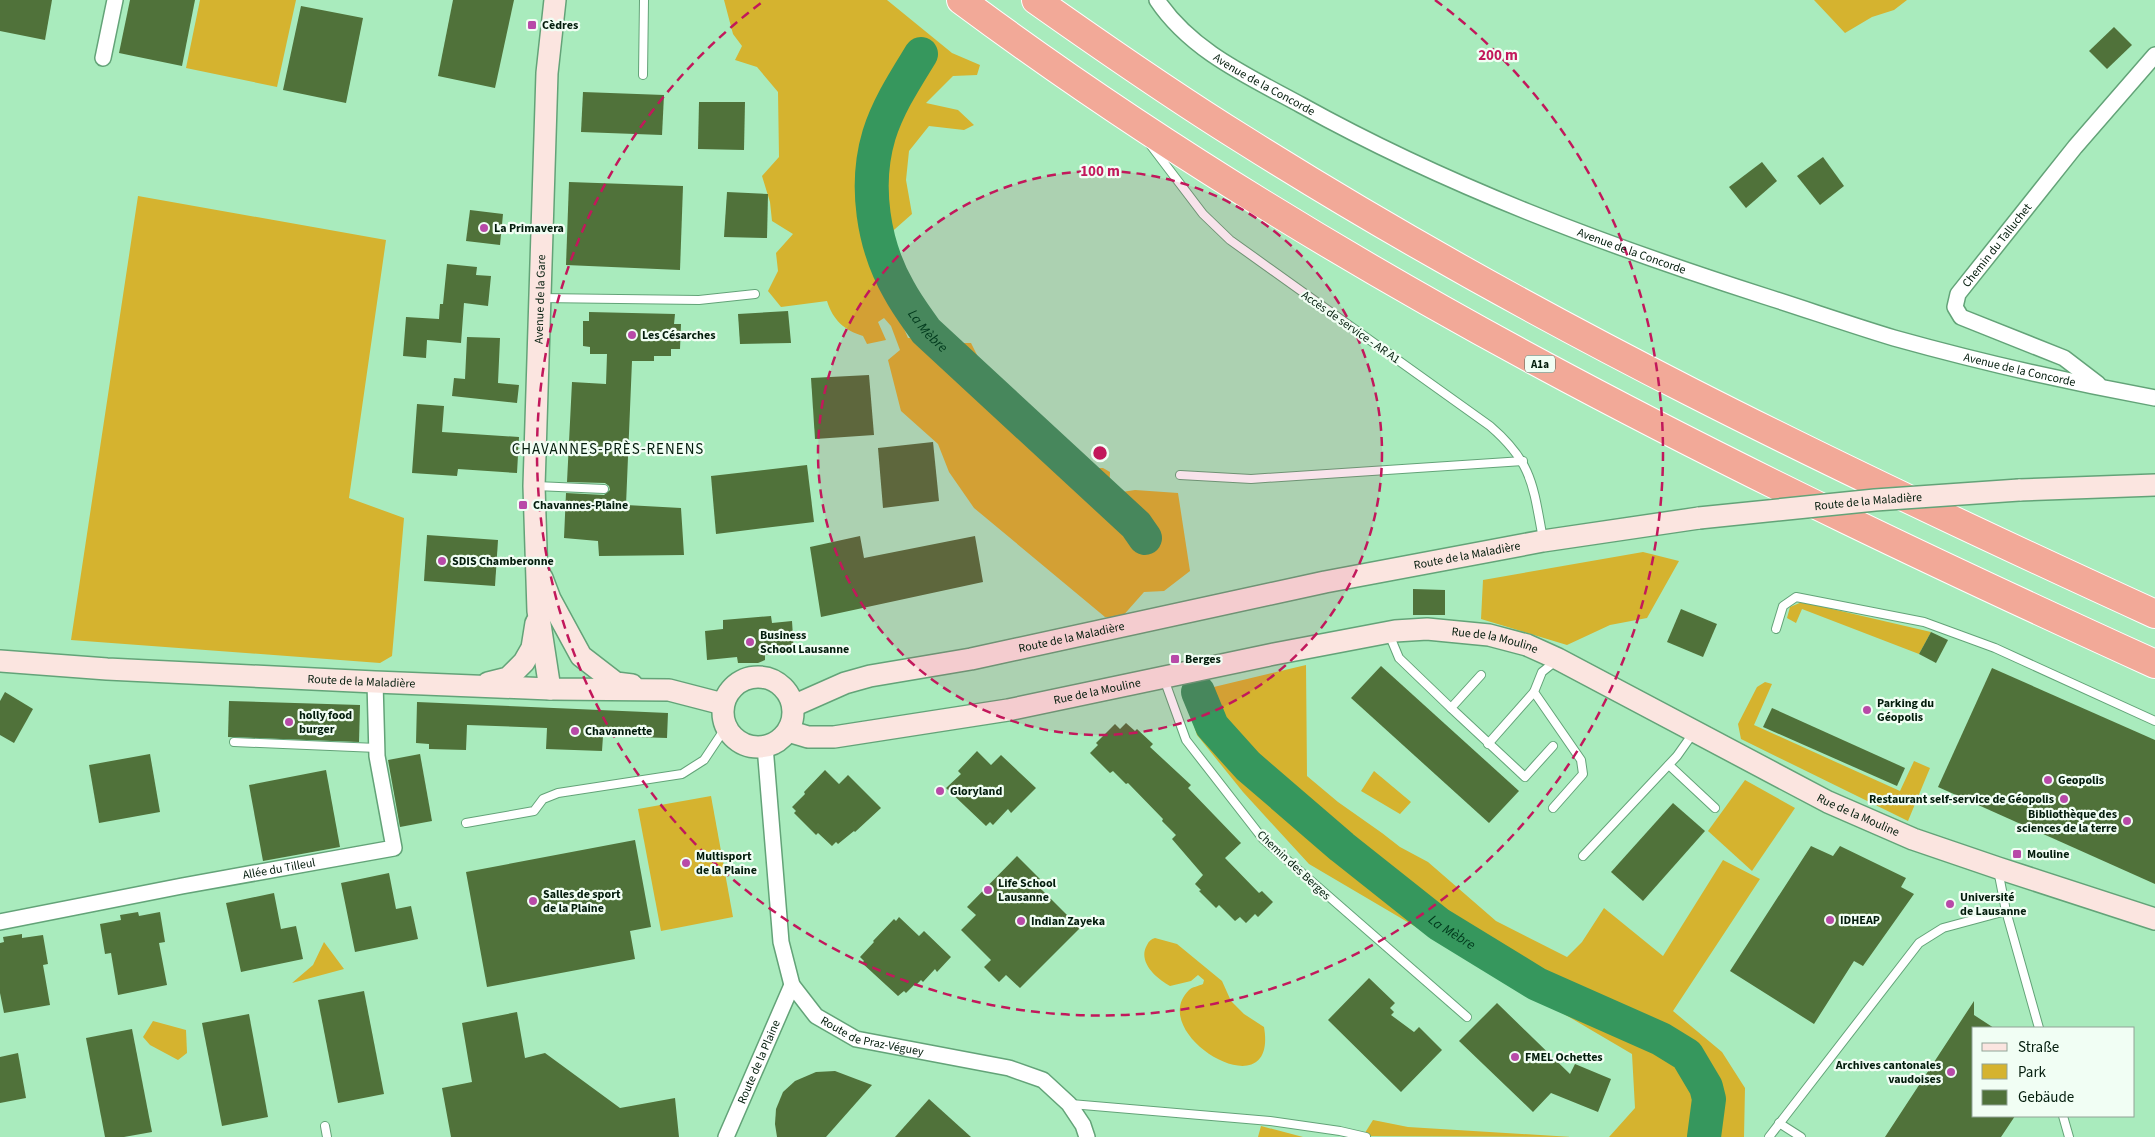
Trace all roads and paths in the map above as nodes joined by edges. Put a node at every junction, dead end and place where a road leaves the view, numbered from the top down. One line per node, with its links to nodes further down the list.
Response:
1 (115, 0): 8 (street)
2 (555, 0): 12 (street, Avenue de la Gare)
3 (644, 0): 9 (lane)
4 (961, 0): 10 (highway, A1a)
5 (1036, 0): 23 (highway)
6 (1157, 0): 13 (street, Avenue de la Concorde)
7 (2155, 55): 13 (street, Chemin du Talluchet)
8 (103, 58)
9 (642, 75)
10 (1134, 122): 15 (lane, Accès de service - AR A1); 28 (highway, A1a)
11 (755, 294): 12 (lane)
12 (540, 298): 18 (street, Avenue de la Gare)
13 (2104, 388): 14 (street, Avenue de la Concorde)
14 (2155, 398)
15 (1523, 461): 16 (lane); 20 (lane, Accès de service - AR A1)
16 (1180, 475)
17 (2155, 485): 20 (street, Route de la Maladière, bridge)
18 (534, 486): 19 (lane); 21 (street, Avenue de la Gare)
19 (604, 489)
20 (1543, 541): 37 (street, Route de la Maladière)
21 (538, 567): 22 (street, Avenue de la Gare); 34 (street, Avenue de la Gare)
22 (538, 611): 32 (street, Avenue de la Gare); 33 (street, Avenue de la Gare)
23 (2155, 614)
24 (1776, 629): 39 (lane)
25 (1388, 632): 26 (street, Rue de la Mouline); 30 (street, Rue de la Mouline); 38 (lane)
26 (1558, 659): 35 (lane); 41 (street, Rue de la Mouline)
27 (0, 661): 31 (street, Route de la Maladière)
28 (2155, 664)
29 (1482, 675): 38 (lane)
30 (1164, 678): 42 (street, Rue de la Mouline); 58 (lane, Chemin des Berges)
31 (375, 682): 32 (street, Route de la Maladière); 47 (street, Allée du Tilleul)
32 (476, 686): 33 (street, Route de la Maladière)
33 (550, 689): 34 (street, Route de la Maladière)
34 (669, 690): 36 (street, Route de la Maladière)
35 (1534, 692): 44 (lane); 49 (lane)
36 (723, 704): 37 (street); 40 (street)
37 (793, 706): 42 (street)
38 (1451, 708): 44 (lane)
39 (2155, 721)
40 (726, 727): 45 (street); 51 (lane)
41 (1695, 730): 48 (lane); 53 (street, Rue de la Mouline)
42 (788, 731): 45 (street)
43 (234, 742): 47 (lane)
44 (1488, 744): 46 (lane)
45 (765, 746): 57 (street, Route de Praz-Véguey)
46 (1553, 746)
47 (377, 748): 56 (street, Allée du Tilleul)
48 (1669, 765): 50 (lane); 52 (lane)
49 (1552, 808)
50 (1715, 808)
51 (466, 823)
52 (1583, 856)
53 (1998, 868): 54 (lane); 55 (street, Rue de la Mouline)
54 (2006, 911): 59 (lane); 62 (lane)
55 (2155, 919)
56 (0, 922)
57 (792, 985): 60 (street, Route de Praz-Véguey); 65 (street, Route de la Plaine)
58 (1467, 1017)
59 (2039, 1027)
60 (1069, 1104): 66 (street, Route de Praz-Véguey); 67 (lane)
61 (2063, 1117): 70 (lane)
62 (1780, 1124): 68 (lane); 69 (lane)
63 (325, 1126): 64 (lane)
64 (327, 1137)
65 (726, 1137)
66 (1087, 1137)
67 (1366, 1137)
68 (1769, 1137)
69 (1801, 1137)
70 (2069, 1137)

